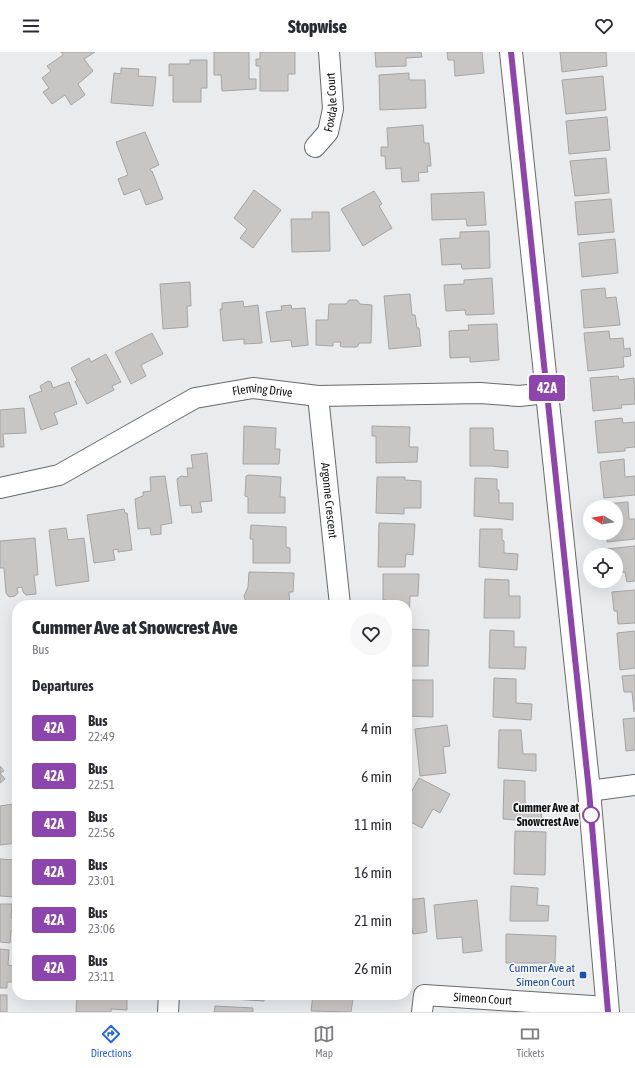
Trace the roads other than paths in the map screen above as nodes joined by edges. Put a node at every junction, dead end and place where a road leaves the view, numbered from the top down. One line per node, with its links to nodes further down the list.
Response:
1 (329, 52): 3 (street, Foxdale Court)
2 (511, 52): 4 (street)
3 (315, 147)
4 (547, 393): 5 (street, Fleming Drive); 9 (street)
5 (318, 396): 6 (street, Fleming Drive); 7 (street, Argonne Crescent)
6 (0, 488)
7 (339, 600)
8 (635, 785): 9 (street)
9 (589, 791): 11 (street)
10 (169, 1000): 12 (street)
11 (607, 1009): 13 (street, Simeon Court)
12 (168, 1012)
13 (422, 1012)

